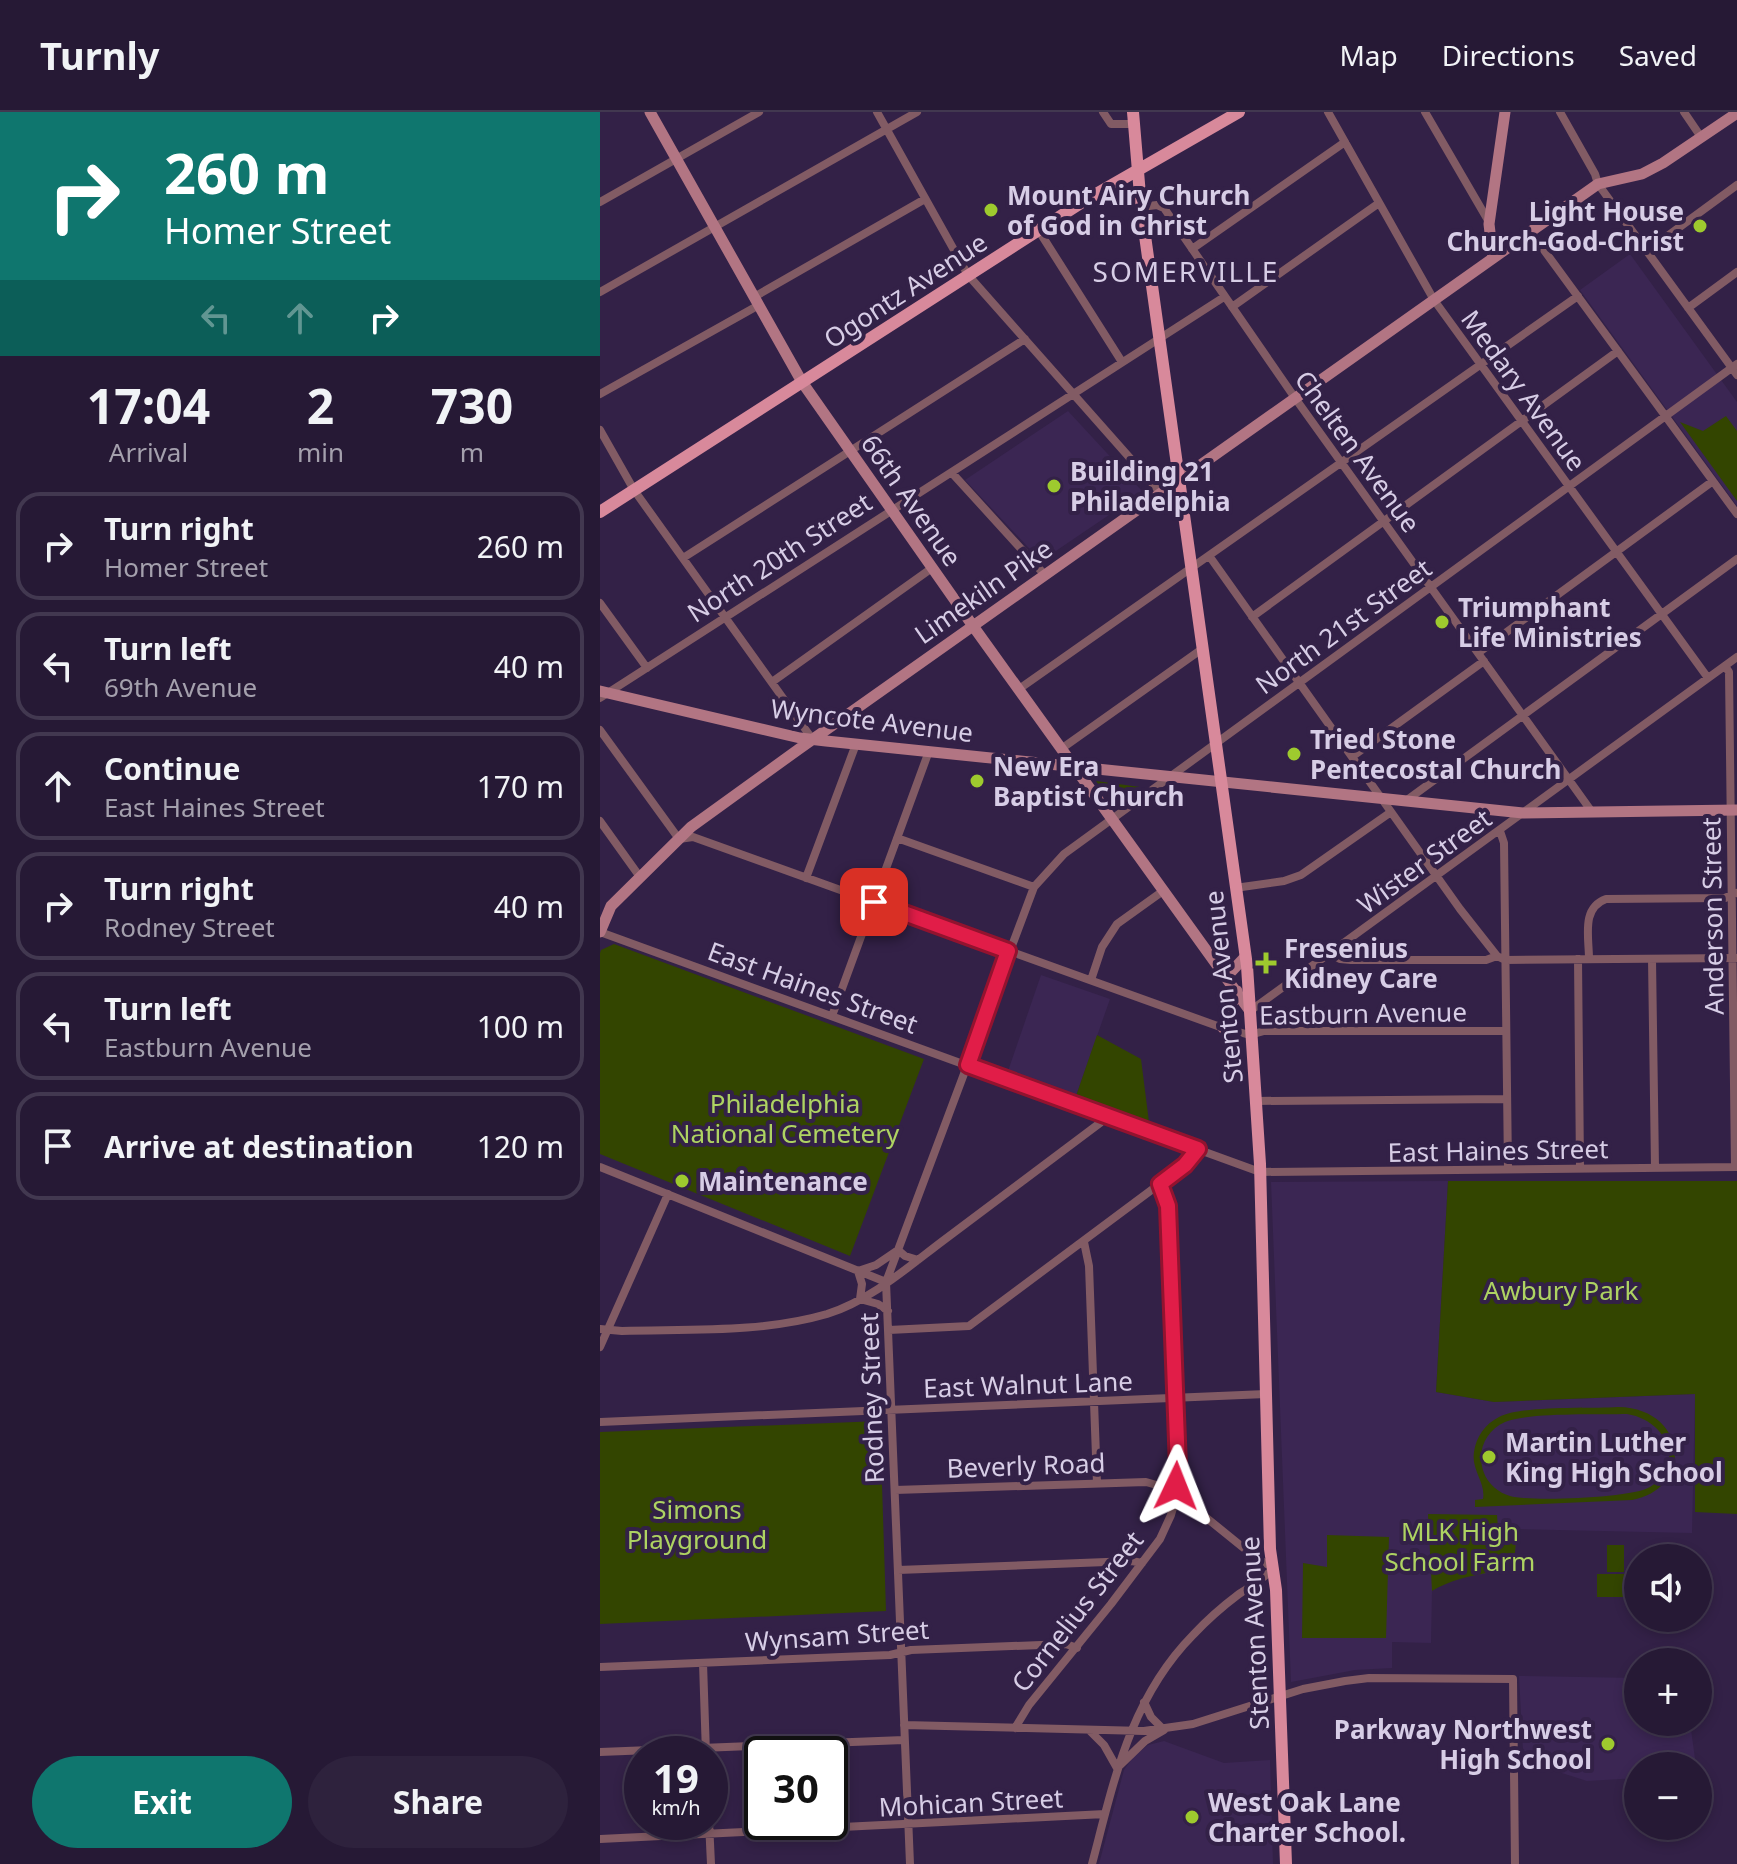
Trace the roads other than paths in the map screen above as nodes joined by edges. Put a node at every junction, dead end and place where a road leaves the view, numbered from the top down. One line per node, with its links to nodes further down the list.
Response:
1 (650, 112): 17 (street, 66th Avenue)
2 (759, 112): 17 (street)
3 (877, 112): 14 (street)
4 (917, 112): 14 (street)
5 (1103, 112): 13 (street)
6 (1239, 112): 18 (main road, Ogontz Avenue)
7 (1328, 112): 16 (street, Medary Avenue)
8 (1425, 112): 25 (street)
9 (1505, 112): 25 (street)
10 (1560, 112): 19 (street)
11 (1684, 112): 15 (street)
12 (1737, 113): 15 (street)
13 (1133, 118): 18 (main road, Stenton Avenue)
14 (887, 129): 21 (street); 26 (street)
15 (1701, 137): 19 (street)
16 (1345, 142): 23 (street, Medary Avenue); 29 (street)
17 (676, 159): 22 (street); 26 (street, 66th Avenue)
18 (1136, 170): 24 (main road, Stenton Avenue); 27 (main road, Ogontz Avenue)
19 (1598, 184): 28 (street); 30 (street)
20 (1737, 185): 30 (street)
21 (925, 199): 33 (street); 38 (street)
22 (600, 202)
23 (1379, 203): 37 (street, Medary Avenue); 39 (street)
24 (1141, 207): 29 (street, Chelten Avenue); 42 (main road, Stenton Avenue)
25 (1489, 224): 31 (street)
26 (714, 226): 34 (street); 38 (street, 66th Avenue)
27 (1039, 231): 33 (main road, Ogontz Avenue); 44 (street)
28 (1530, 231): 31 (street); 35 (street)
29 (1192, 249): 36 (street, Chelten Avenue)
30 (1647, 251): 40 (street)
31 (1493, 258): 37 (street, Limekiln Pike)
32 (1737, 272): 40 (street)
33 (968, 275): 41 (street); 47 (main road, Ogontz Avenue)
34 (600, 292)
35 (1578, 296): 43 (street); 45 (street)
36 (1224, 297): 39 (street, Chelten Avenue); 42 (street, North 20th Street)
37 (1434, 300): 45 (street, Medary Avenue); 50 (street, Limekiln Pike)
38 (756, 301): 47 (street, 66th Avenue); 48 (street)
39 (1232, 307): 50 (street, Chelten Avenue)
40 (1688, 308): 46 (street)
41 (1025, 339): 49 (street); 54 (street)
42 (1160, 339): 44 (street, North 20th Street); 57 (main road, Stenton Avenue)
43 (1618, 351): 51 (street); 52 (street)
44 (1122, 362): 49 (street, North 20th Street)
45 (1481, 365): 52 (street, Medary Avenue); 55 (street)
46 (1735, 369): 51 (street, North 21st Street)
47 (802, 382): 54 (street, 66th Avenue); 60 (main road, Ogontz Avenue)
48 (600, 394)
49 (1074, 394): 56 (street, North 20th Street); 61 (street)
50 (1295, 398): 55 (street, Chelten Avenue); 57 (street, Limekiln Pike)
51 (1666, 415): 58 (street); 59 (street, North 21st Street)
52 (1521, 421): 59 (street, Medary Avenue); 65 (street)
53 (600, 430): 60 (street)
54 (850, 451): 62 (street, 66th Avenue); 68 (street)
55 (1342, 463): 65 (street, Chelten Avenue); 67 (street)
56 (952, 473): 62 (street, North 20th Street); 72 (street)
57 (1179, 478): 61 (street, Limekiln Pike); 71 (main road, Stenton Avenue)
58 (1713, 481): 64 (street); 66 (street)
59 (1569, 486): 66 (street, Medary Avenue); 73 (street, North 21st Street)
60 (634, 490): 63 (main road, Ogontz Avenue); 68 (street)
61 (1160, 492): 72 (street, Limekiln Pike)
62 (892, 511): 70 (street, 66th Avenue); 76 (street, North 20th Street)
63 (600, 512)
64 (1737, 514)
65 (1384, 521): 73 (street, Chelten Avenue); 77 (street)
66 (1617, 551): 75 (street, Medary Avenue); 80 (street)
67 (1210, 557): 71 (street); 77 (street)
68 (683, 558): 76 (street)
69 (1737, 559): 75 (street)
70 (932, 568): 78 (street, 66th Avenue); 86 (street)
71 (1191, 569): 79 (main road, Stenton Avenue); 88 (street)
72 (1044, 574): 78 (street, Limekiln Pike)
73 (1431, 587): 80 (street, Chelten Avenue); 87 (street, North 21st Street)
74 (600, 603): 83 (street)
75 (1662, 613): 85 (street, Medary Avenue); 90 (street)
76 (725, 617): 83 (street, North 20th Street); 86 (street)
77 (1252, 617): 87 (street)
78 (973, 626): 88 (street, 66th Avenue); 92 (street, Limekiln Pike)
79 (1202, 649): 93 (main road, Stenton Avenue); 95 (street)
80 (1478, 653): 82 (street, Chelten Avenue)
81 (1737, 657): 84 (street, Wister Street)
82 (1484, 661): 90 (street, Chelten Avenue); 97 (street)
83 (647, 668): 89 (street, North 20th Street)
84 (1730, 670): 85 (street, Wister Street); 104 (street, Anderson Street)
85 (1708, 678): 100 (street, Wister Street)
86 (772, 682): 92 (street)
87 (1300, 682): 93 (street, North 21st Street); 97 (street)
88 (1019, 689): 95 (street, 66th Avenue)
89 (603, 694): 92 (street, Wyncote Avenue)
90 (1523, 715): 100 (street, Chelten Avenue); 103 (street)
91 (600, 730): 112 (street)
92 (813, 740): 94 (street, Wyncote Avenue); 112 (street, Limekiln Pike)
93 (1216, 743): 99 (street, North 21st Street); 101 (main road, Stenton Avenue)
94 (856, 744): 96 (street, Wyncote Avenue); 115 (street)
95 (1061, 749): 98 (street, 66th Avenue)
96 (929, 751): 98 (street, Wyncote Avenue); 111 (street)
97 (1353, 756): 102 (street)
98 (1073, 766): 99 (street, Wyncote Avenue); 108 (street, 66th Avenue)
99 (1171, 776): 101 (street, Wyncote Avenue); 108 (street, North 21st Street)
100 (1569, 780): 106 (street, Chelten Avenue); 107 (street, Wister Street)
101 (1222, 781): 102 (street, Wyncote Avenue); 117 (main road, Stenton Avenue)
102 (1384, 798): 103 (street, Wyncote Avenue); 105 (street)
103 (1407, 800): 107 (street, Wyncote Avenue)
104 (1734, 810): 106 (street, Wyncote Avenue); 119 (street, Anderson Street)
105 (1391, 812): 113 (street); 117 (street)
106 (1592, 812): 107 (street, Wyncote Avenue)
107 (1523, 813): 110 (street, Wister Street)
108 (1112, 820): 116 (street, North 21st Street); 118 (street, 66th Avenue)
109 (600, 821): 114 (street)
110 (1500, 831): 113 (street, Wister Street); 125 (street)
111 (897, 838): 116 (street); 120 (street)
112 (679, 839): 114 (street, Limekiln Pike); 115 (street, Eastburn Avenue)
113 (1437, 876): 123 (street, Wister Street); 125 (street)
114 (640, 877): 121 (street, Limekiln Pike)
115 (806, 878): 120 (street, Eastburn Avenue)
116 (1034, 887): 122 (street, North 21st Street)
117 (1235, 888): 124 (main road, Stenton Avenue)
118 (1163, 891): 130 (street, 66th Avenue); 131 (street)
119 (1734, 894): 126 (street, Anderson Street); 128 (street)
120 (874, 902): 122 (street, Eastburn Avenue); 134 (street)
121 (600, 932): 134 (street, East Haines Street)
122 (1008, 951): 131 (street, Eastburn Avenue); 140 (street, Rodney Street)
123 (1331, 954): 125 (street); 133 (street, Wister Street)
124 (1245, 957): 130 (street); 133 (main road, Stenton Avenue)
125 (1501, 958): 127 (street); 136 (street)
126 (1735, 958): 129 (street); 138 (street, Anderson Street)
127 (1578, 959): 128 (street); 149 (street)
128 (1589, 959): 129 (street)
129 (1652, 959): 146 (street)
130 (1223, 973): 132 (street, 66th Avenue)
131 (1091, 980): 135 (street, Eastburn Avenue)
132 (1237, 991): 133 (street, 66th Avenue); 135 (street)
133 (1250, 1011): 137 (main road, Stenton Avenue)
134 (832, 1016): 140 (street, East Haines Street)
135 (1223, 1028): 137 (street, Eastburn Avenue)
136 (1506, 1031): 137 (street, Eastburn Avenue); 141 (street)
137 (1250, 1035): 142 (main road, Stenton Avenue)
138 (1735, 1049): 139 (street, Anderson Street)
139 (1735, 1061): 147 (street, Anderson Street)
140 (968, 1065): 143 (street, East Haines Street); 154 (street, Rodney Street)
141 (1507, 1099): 142 (street); 148 (street)
142 (1256, 1101): 150 (main road, Stenton Avenue)
143 (1107, 1115): 144 (street, East Haines Street); 155 (street)
144 (1198, 1149): 150 (street, East Haines Street); 151 (street)
145 (600, 1167): 152 (street)
146 (1655, 1167): 147 (street, East Haines Street); 149 (street, East Haines Street)
147 (1736, 1167)
148 (1508, 1168): 149 (street, East Haines Street); 150 (street, East Haines Street)
149 (1580, 1168)
150 (1260, 1172): 163 (main road, Stenton Avenue)
151 (1160, 1184): 153 (street); 164 (street, Cornelius Street)
152 (668, 1194): 156 (street); 160 (street)
153 (1084, 1242): 161 (street); 165 (street)
154 (898, 1250): 155 (street); 156 (street); 157 (street, Rodney Street)
155 (918, 1260): 157 (street)
156 (858, 1271): 157 (street); 158 (street)
157 (886, 1282): 158 (street); 159 (street, Rodney Street)
158 (860, 1299): 159 (street); 160 (street)
159 (888, 1311): 161 (street, Rodney Street)
160 (604, 1330): 162 (street)
161 (889, 1330): 166 (street, Rodney Street)
162 (600, 1347)
163 (1266, 1394): 164 (street, East Walnut Lane); 172 (main road, Stenton Avenue)
164 (1175, 1398): 165 (street, East Walnut Lane); 170 (street, Cornelius Street)
165 (1094, 1401): 166 (street, East Walnut Lane); 168 (street)
166 (892, 1410): 167 (street, East Walnut Lane); 169 (street, Rodney Street)
167 (600, 1422)
168 (1097, 1483): 169 (street, Beverly Road); 170 (street, Beverly Road)
169 (895, 1490): 173 (street, Rodney Street)
170 (1177, 1494): 171 (street, Cornelius Street); 172 (street, Beverly Road)
171 (1142, 1563): 173 (street); 174 (street, Cornelius Street)
172 (1274, 1568): 178 (main road, Stenton Avenue); 179 (street)
173 (898, 1570): 175 (street, Rodney Street)
174 (1077, 1648): 175 (street, Wynsam Street); 181 (street, Cornelius Street)
175 (901, 1652): 176 (street, Wynsam Street); 180 (street, Rodney Street)
176 (703, 1663): 177 (street, Wynsam Street); 185 (street)
177 (600, 1667)
178 (1280, 1697): 183 (street); 200 (main road, Stenton Avenue); 201 (street)
179 (1144, 1702): 183 (street); 184 (street)
180 (904, 1725): 181 (street); 186 (street, Rodney Street)
181 (1015, 1728): 182 (street)
182 (1089, 1730): 184 (street); 190 (street)
183 (1164, 1730): 184 (street); 190 (street)
184 (1129, 1732): 190 (street)
185 (705, 1736)
186 (904, 1740): 187 (street); 192 (street, Rodney Street)
187 (728, 1750)
188 (600, 1752): 189 (street)
189 (624, 1752)
190 (1117, 1768): 191 (street)
191 (1105, 1814): 192 (street, Mohican Street); 199 (street)
192 (908, 1825): 193 (street, Mohican Street); 198 (street, Rodney Street)
193 (728, 1833)
194 (624, 1838): 195 (street, Mohican Street)
195 (600, 1839)
196 (710, 1840): 197 (street)
197 (711, 1864)
198 (910, 1864)
199 (1092, 1864)
200 (1286, 1864)
201 (1515, 1864)

